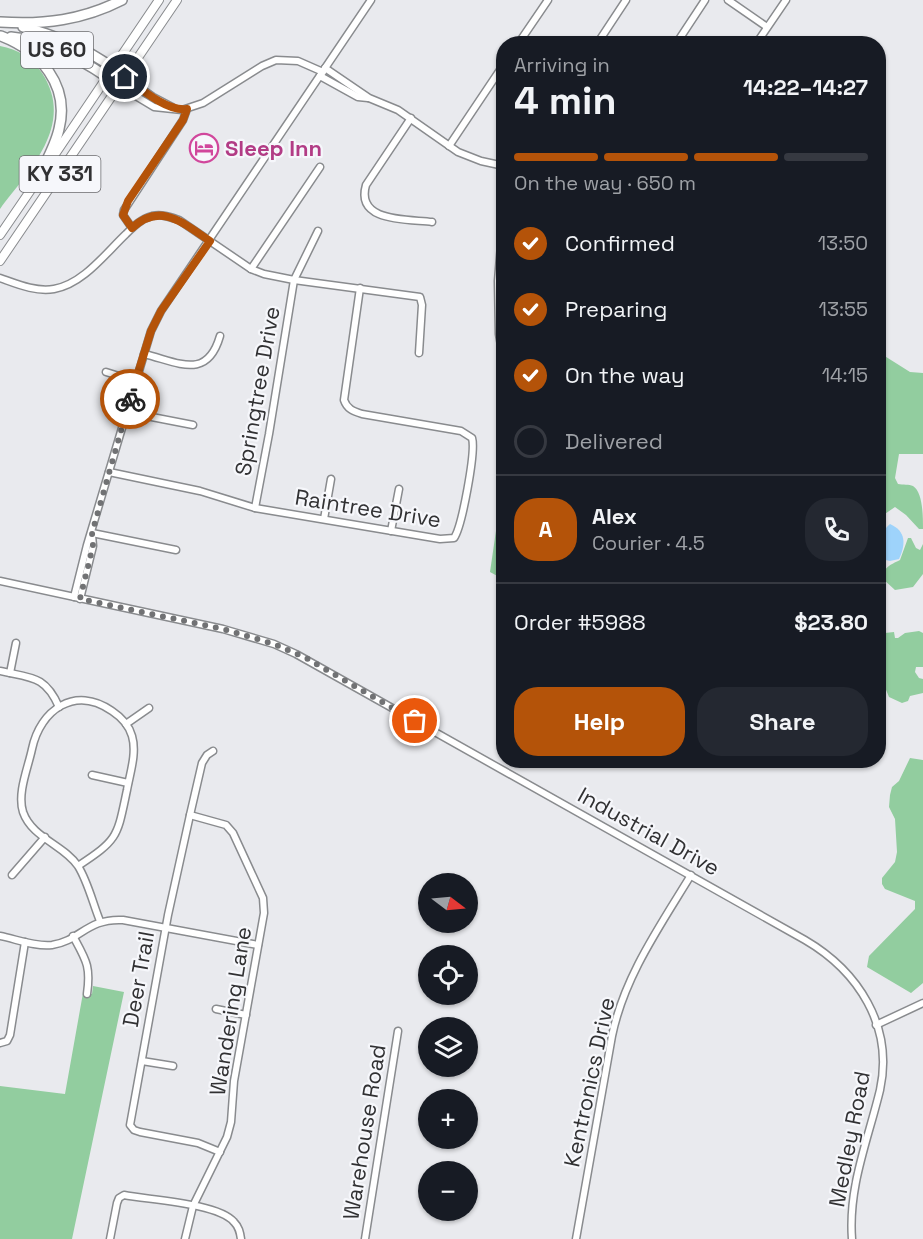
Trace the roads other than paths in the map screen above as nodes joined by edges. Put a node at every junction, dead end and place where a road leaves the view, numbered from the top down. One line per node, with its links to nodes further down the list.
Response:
1 (122, 0): 10 (highway, US 60)
2 (159, 0): 17 (main road, KY 331)
3 (177, 0): 21 (main road, US 60)
4 (371, 0): 18 (street)
5 (548, 0): 13 (street)
6 (626, 0): 14 (street)
7 (705, 0): 15 (street)
8 (728, 0): 11 (street)
9 (786, 0): 11 (street)
10 (0, 22): 17 (highway)
11 (767, 27): 16 (street)
12 (1, 36): 20 (highway, US 60); 29 (highway)
13 (523, 36)
14 (602, 36)
15 (681, 36)
16 (761, 36)
17 (113, 68): 20 (main road, KY 331); 21 (main road)
18 (323, 72): 24 (street); 25 (street); 34 (street)
19 (496, 76): 26 (street)
20 (107, 77): 22 (main road, US 60); 29 (main road, KY 331)
21 (125, 77): 22 (main road, US 60); 23 (street)
22 (119, 86): 23 (street); 35 (main road, KY 331)
23 (175, 109): 24 (street)
24 (187, 109): 31 (street)
25 (411, 118): 26 (street); 30 (street)
26 (449, 146): 27 (street)
27 (496, 163)
28 (320, 167): 36 (street)
29 (37, 180): 33 (main road, KY 331)
30 (432, 222)
31 (132, 228): 34 (street); 37 (street)
32 (318, 231): 38 (street, Springtree Drive)
33 (0, 235)
34 (210, 241): 36 (street); 42 (street)
35 (0, 261)
36 (251, 269): 38 (street)
37 (0, 278)
38 (294, 280): 39 (street); 50 (street, Springtree Drive)
39 (360, 288): 41 (street); 52 (street, Raintree Drive)
40 (219, 336): 42 (street)
41 (419, 352)
42 (144, 354): 44 (street)
43 (106, 372): 44 (street)
44 (135, 381): 45 (street)
45 (126, 412): 46 (street); 47 (street)
46 (193, 425)
47 (109, 472): 50 (street, Raintree Drive); 53 (street)
48 (331, 479): 51 (street)
49 (399, 489): 52 (street)
50 (255, 508): 51 (street, Raintree Drive)
51 (324, 519): 52 (street, Raintree Drive)
52 (391, 531)
53 (92, 533): 54 (street); 56 (street)
54 (176, 550)
55 (0, 581): 56 (street, Industrial Drive)
56 (77, 598): 64 (street, Industrial Drive)
57 (16, 643): 59 (street)
58 (0, 671): 59 (street)
59 (10, 674): 60 (street)
60 (58, 707): 62 (street); 69 (street)
61 (149, 708): 62 (street)
62 (126, 724): 67 (street)
63 (213, 751): 68 (street, Deer Trail)
64 (496, 766)
65 (499, 768): 72 (street, Industrial Drive)
66 (93, 775): 67 (street)
67 (128, 783): 70 (street)
68 (190, 815): 74 (street, Deer Trail); 78 (street, Wandering Lane)
69 (45, 837): 70 (street); 71 (street)
70 (78, 866): 73 (street)
71 (12, 875)
72 (691, 875): 83 (street, Industrial Drive); 94 (street, Kentronics Drive)
73 (100, 921): 74 (street); 76 (street)
74 (166, 928): 78 (street); 86 (street, Deer Trail)
75 (0, 936): 77 (street)
76 (73, 936): 77 (street); 79 (street)
77 (25, 942): 85 (street)
78 (258, 945): 82 (street, Wandering Lane)
79 (87, 994)
80 (923, 1003): 83 (street)
81 (216, 1009): 82 (street)
82 (246, 1015): 88 (street, Wandering Lane)
83 (876, 1025): 95 (street, Medley Road)
84 (398, 1031): 93 (street, Warehouse Road)
85 (0, 1043)
86 (142, 1061): 87 (street); 88 (street, Deer Trail)
87 (173, 1066)
88 (220, 1152): 89 (street, Wandering Lane)
89 (193, 1206): 90 (street); 91 (street, Wandering Lane); 92 (street)
90 (110, 1239)
91 (185, 1239)
92 (241, 1239)
93 (365, 1239)
94 (576, 1239)
95 (852, 1239)

